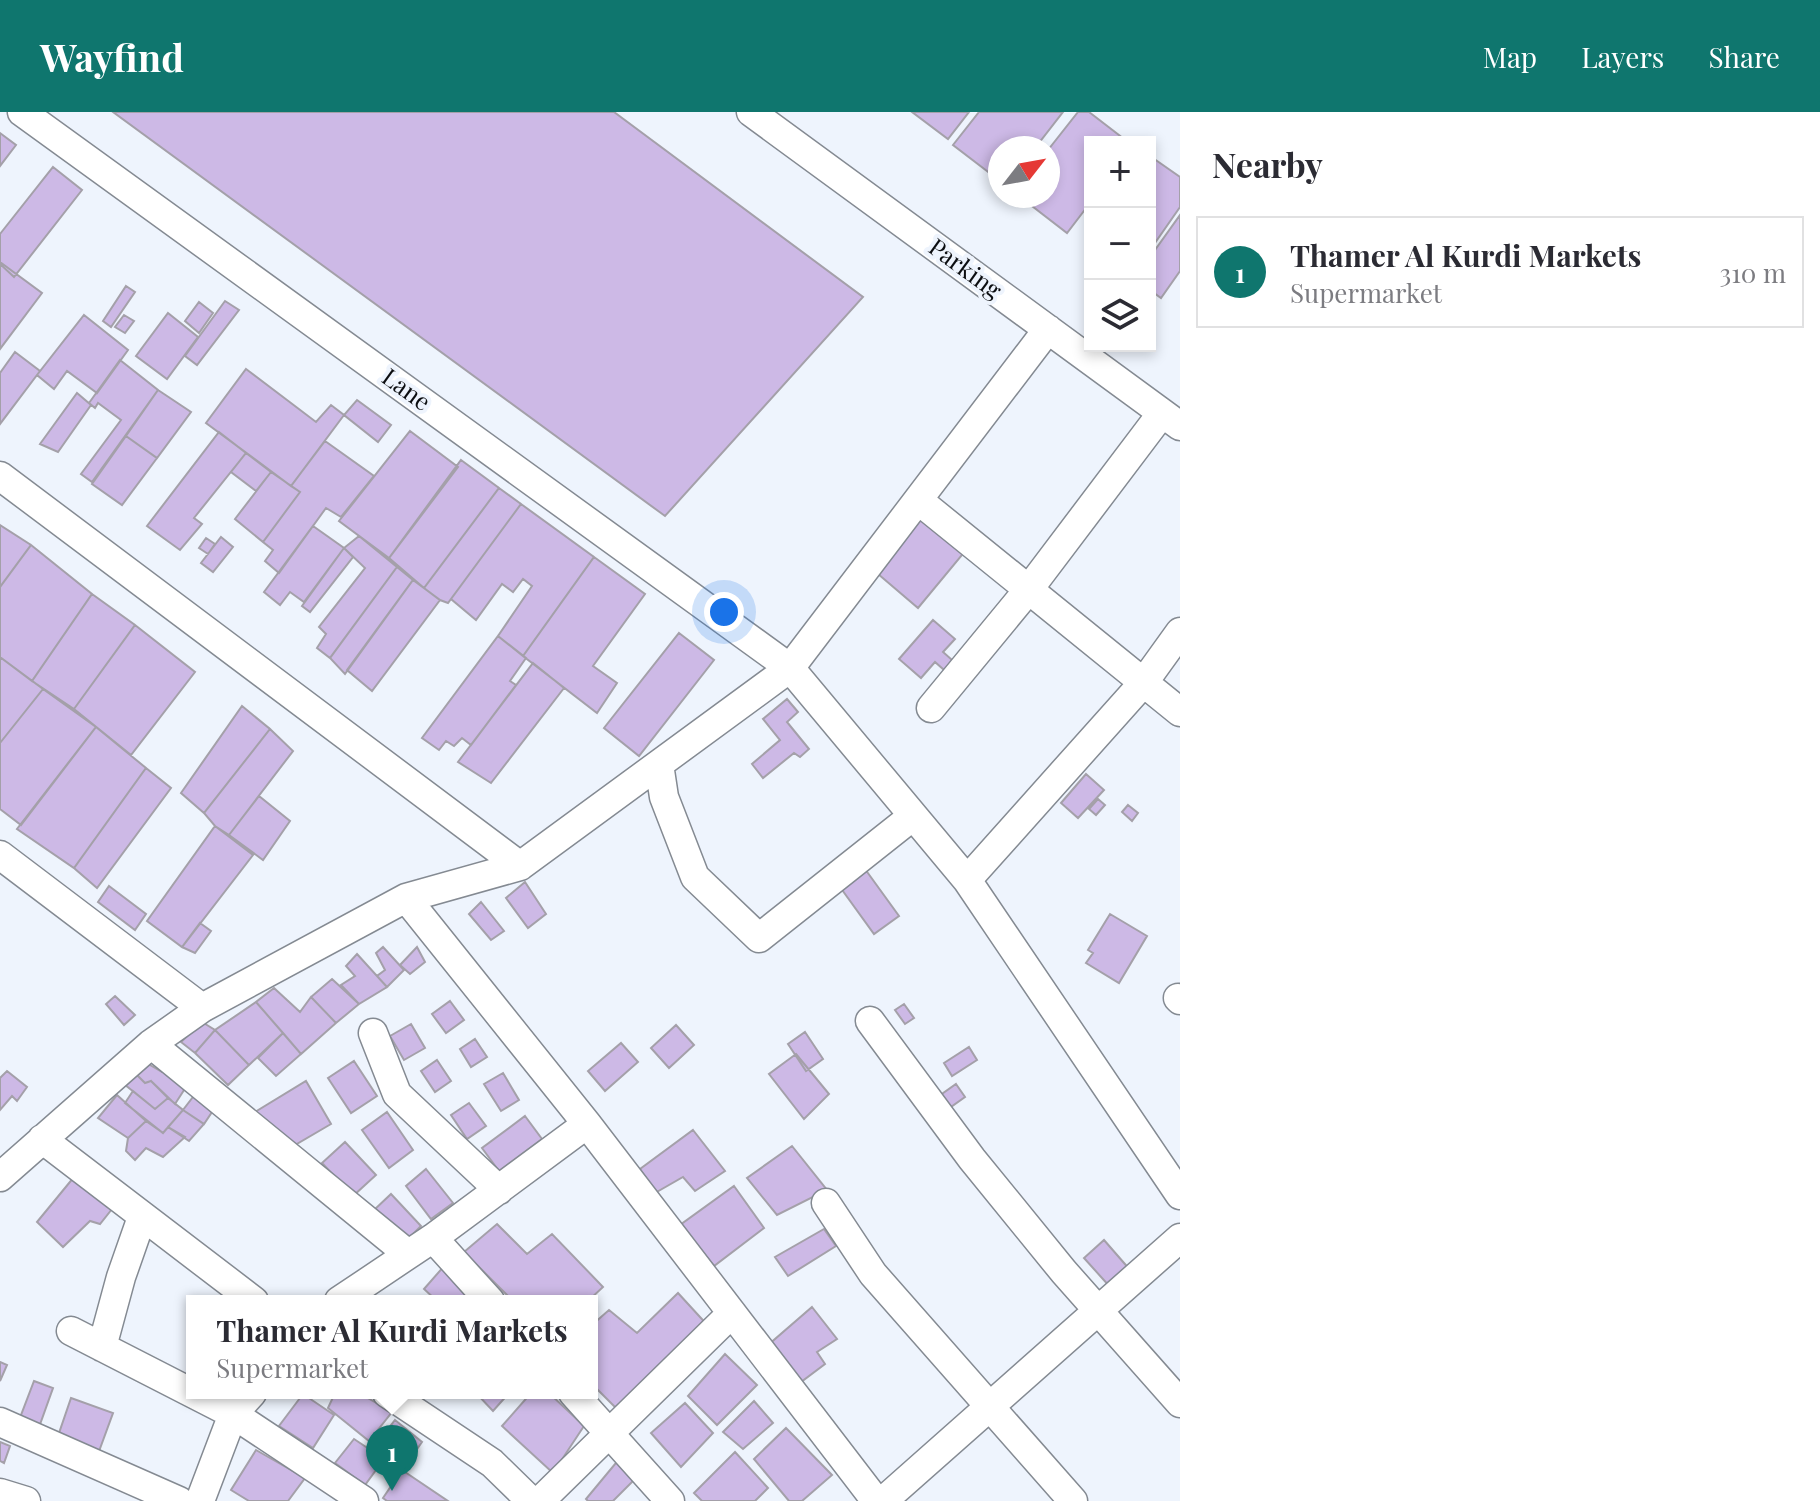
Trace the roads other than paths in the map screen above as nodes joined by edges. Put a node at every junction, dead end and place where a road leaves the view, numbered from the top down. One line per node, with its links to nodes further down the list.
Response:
1 (22, 112): 9 (street, Lane)
2 (751, 112): 3 (street, Parking)
3 (1048, 329): 4 (street, Parking); 6 (street)
4 (1171, 419): 7 (street)
5 (0, 476): 16 (street)
6 (918, 500): 7 (street); 9 (street)
7 (1029, 589): 10 (street); 11 (street)
8 (1180, 632): 10 (street)
9 (790, 668): 13 (street); 14 (street, Lane)
10 (1144, 682): 12 (street); 17 (street)
11 (931, 708)
12 (1180, 712)
13 (659, 764): 14 (street); 16 (street)
14 (913, 816): 17 (street, Lane)
15 (0, 855): 19 (street)
16 (520, 866): 18 (street)
17 (967, 880): 27 (street, Lane)
18 (406, 898): 19 (street); 23 (street)
19 (202, 1008): 22 (street)
20 (870, 1021): 36 (street)
21 (373, 1033): 26 (street)
22 (151, 1044): 24 (street); 32 (street)
23 (587, 1124): 26 (street); 37 (street)
24 (42, 1139): 25 (street); 29 (street)
25 (0, 1177)
26 (499, 1190): 30 (street)
27 (1180, 1195)
28 (826, 1203): 46 (street)
29 (142, 1217): 33 (street); 39 (street)
30 (433, 1238): 32 (street); 35 (street)
31 (1180, 1238): 36 (street)
32 (408, 1254): 34 (street)
33 (246, 1295)
34 (348, 1295)
35 (485, 1295)
36 (1099, 1311): 45 (street); 46 (street)
37 (732, 1313): 49 (street); 58 (street)
38 (71, 1331): 39 (street)
39 (102, 1347): 40 (street)
40 (186, 1390)
41 (204, 1399): 47 (street)
42 (247, 1399): 47 (street)
43 (396, 1399): 55 (street)
44 (578, 1399): 49 (street)
45 (1180, 1403)
46 (990, 1407): 59 (street); 60 (street)
47 (233, 1414): 53 (street); 54 (street)
48 (0, 1422): 52 (street)
49 (610, 1434): 56 (street); 57 (street)
50 (0, 1493): 51 (street)
51 (26, 1501)
52 (179, 1501)
53 (200, 1501)
54 (364, 1501)
55 (531, 1501)
56 (540, 1501)
57 (670, 1501)
58 (876, 1501)
59 (883, 1501)
60 (1073, 1501)

